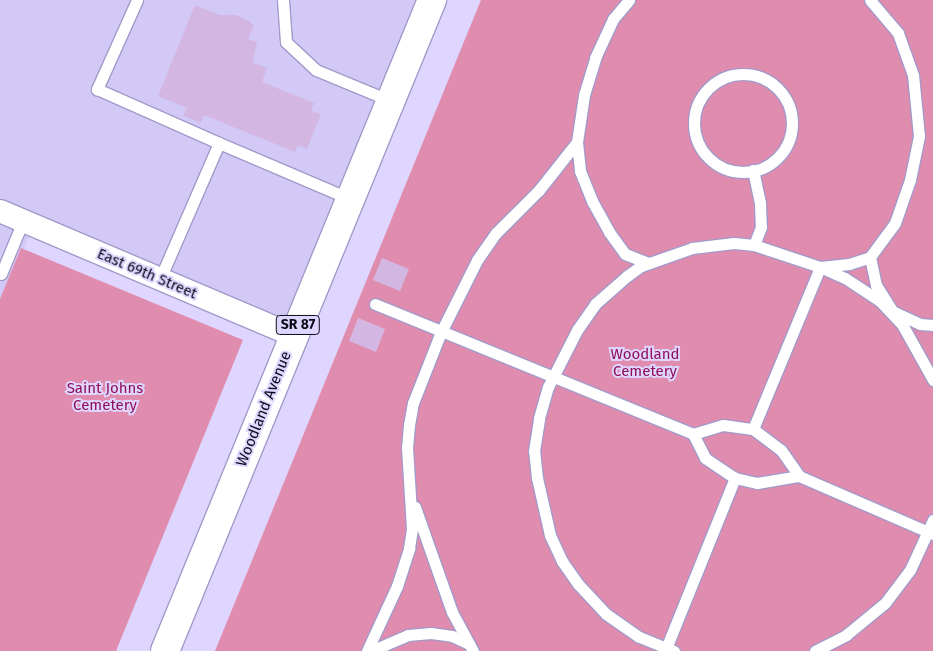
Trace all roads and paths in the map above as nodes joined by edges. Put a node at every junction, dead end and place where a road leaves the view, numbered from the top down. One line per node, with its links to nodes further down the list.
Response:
1 (137, 0): 8 (lane)
2 (283, 0): 6 (lane)
3 (432, 0): 6 (main road, Woodland Avenue / SR 87)
4 (629, 0): 7 (lane)
5 (870, 0): 15 (lane)
6 (391, 101): 10 (main road, Woodland Avenue / SR 87)
7 (577, 142): 14 (lane); 24 (lane)
8 (219, 143): 10 (lane); 19 (lane)
9 (753, 170): 9 (lane); 13 (lane)
10 (350, 199): 25 (main road, Woodland Avenue / SR 87)
11 (0, 211): 12 (street, East 69th Street)
12 (23, 221): 18 (lane); 19 (street, East 69th Street)
13 (754, 246): 16 (lane); 17 (lane)
14 (625, 254): 16 (lane); 20 (lane)
15 (870, 257): 17 (lane); 22 (lane)
16 (649, 263): 20 (lane)
17 (820, 267): 22 (lane); 28 (lane)
18 (1, 274)
19 (160, 279): 25 (street, East 69th Street)
20 (621, 281): 26 (lane)
21 (375, 304): 24 (lane)
22 (892, 311): 23 (lane); 27 (lane)
23 (933, 325)
24 (441, 332): 26 (lane); 32 (lane)
25 (294, 336): 37 (main road, Woodland Avenue / SR 87)
26 (552, 378): 29 (lane); 36 (lane)
27 (933, 380)
28 (753, 429): 29 (lane); 30 (lane)
29 (693, 434): 31 (lane)
30 (799, 476): 31 (lane); 34 (lane)
31 (734, 478): 36 (lane)
32 (411, 496): 35 (lane); 38 (lane)
33 (933, 520): 34 (lane)
34 (931, 533): 39 (lane)
35 (471, 648): 38 (lane)
36 (668, 650)
37 (165, 651)
38 (369, 651)
39 (815, 651)

